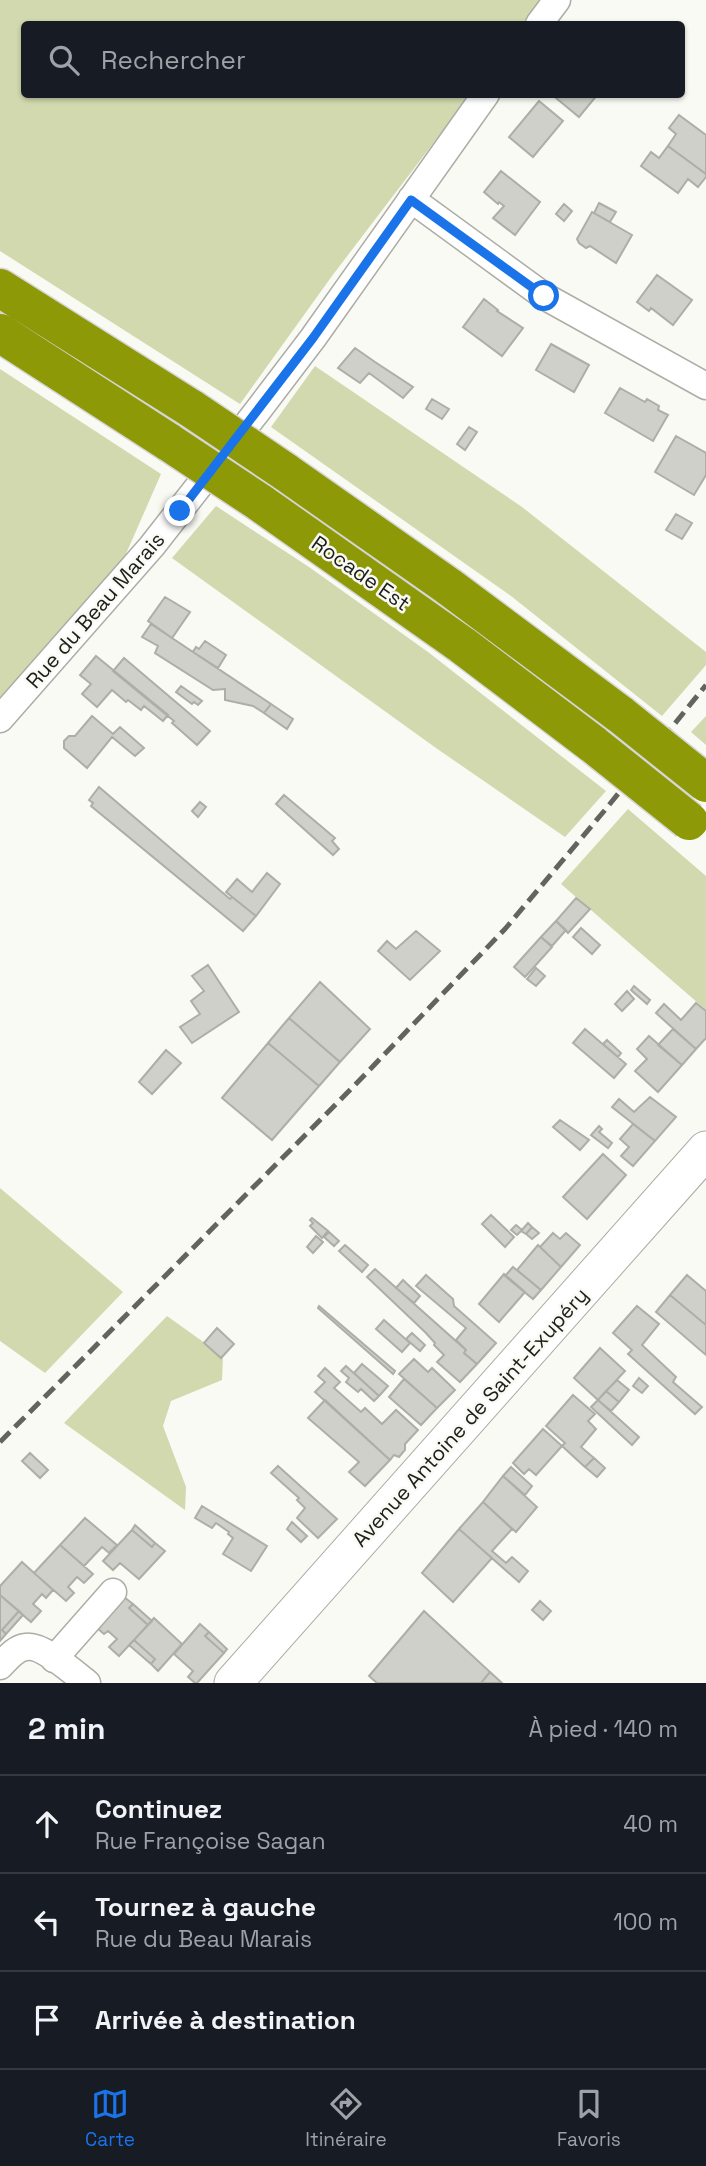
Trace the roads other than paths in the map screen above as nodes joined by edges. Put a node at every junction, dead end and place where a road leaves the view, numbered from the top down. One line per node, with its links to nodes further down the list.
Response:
1 (557, 0): 2 (street)
2 (541, 21)
3 (483, 98): 4 (street, Rue du Beau Marais)
4 (411, 200): 7 (street); 8 (street, Rue du Beau Marais)
5 (0, 288): 9 (highway, Rocade Est, bridge)
6 (0, 333): 10 (highway, Rocade Est, bridge)
7 (706, 386)
8 (0, 719)
9 (706, 783)
10 (697, 828)
11 (706, 1150): 17 (main road, Avenue Antoine de Saint-Exupéry)
12 (706, 1183): 18 (main road, Avenue Antoine de Saint-Exupéry)
13 (113, 1592): 14 (street)
14 (54, 1659): 15 (street); 16 (street)
15 (0, 1666)
16 (87, 1683)
17 (233, 1683)
18 (262, 1683)

